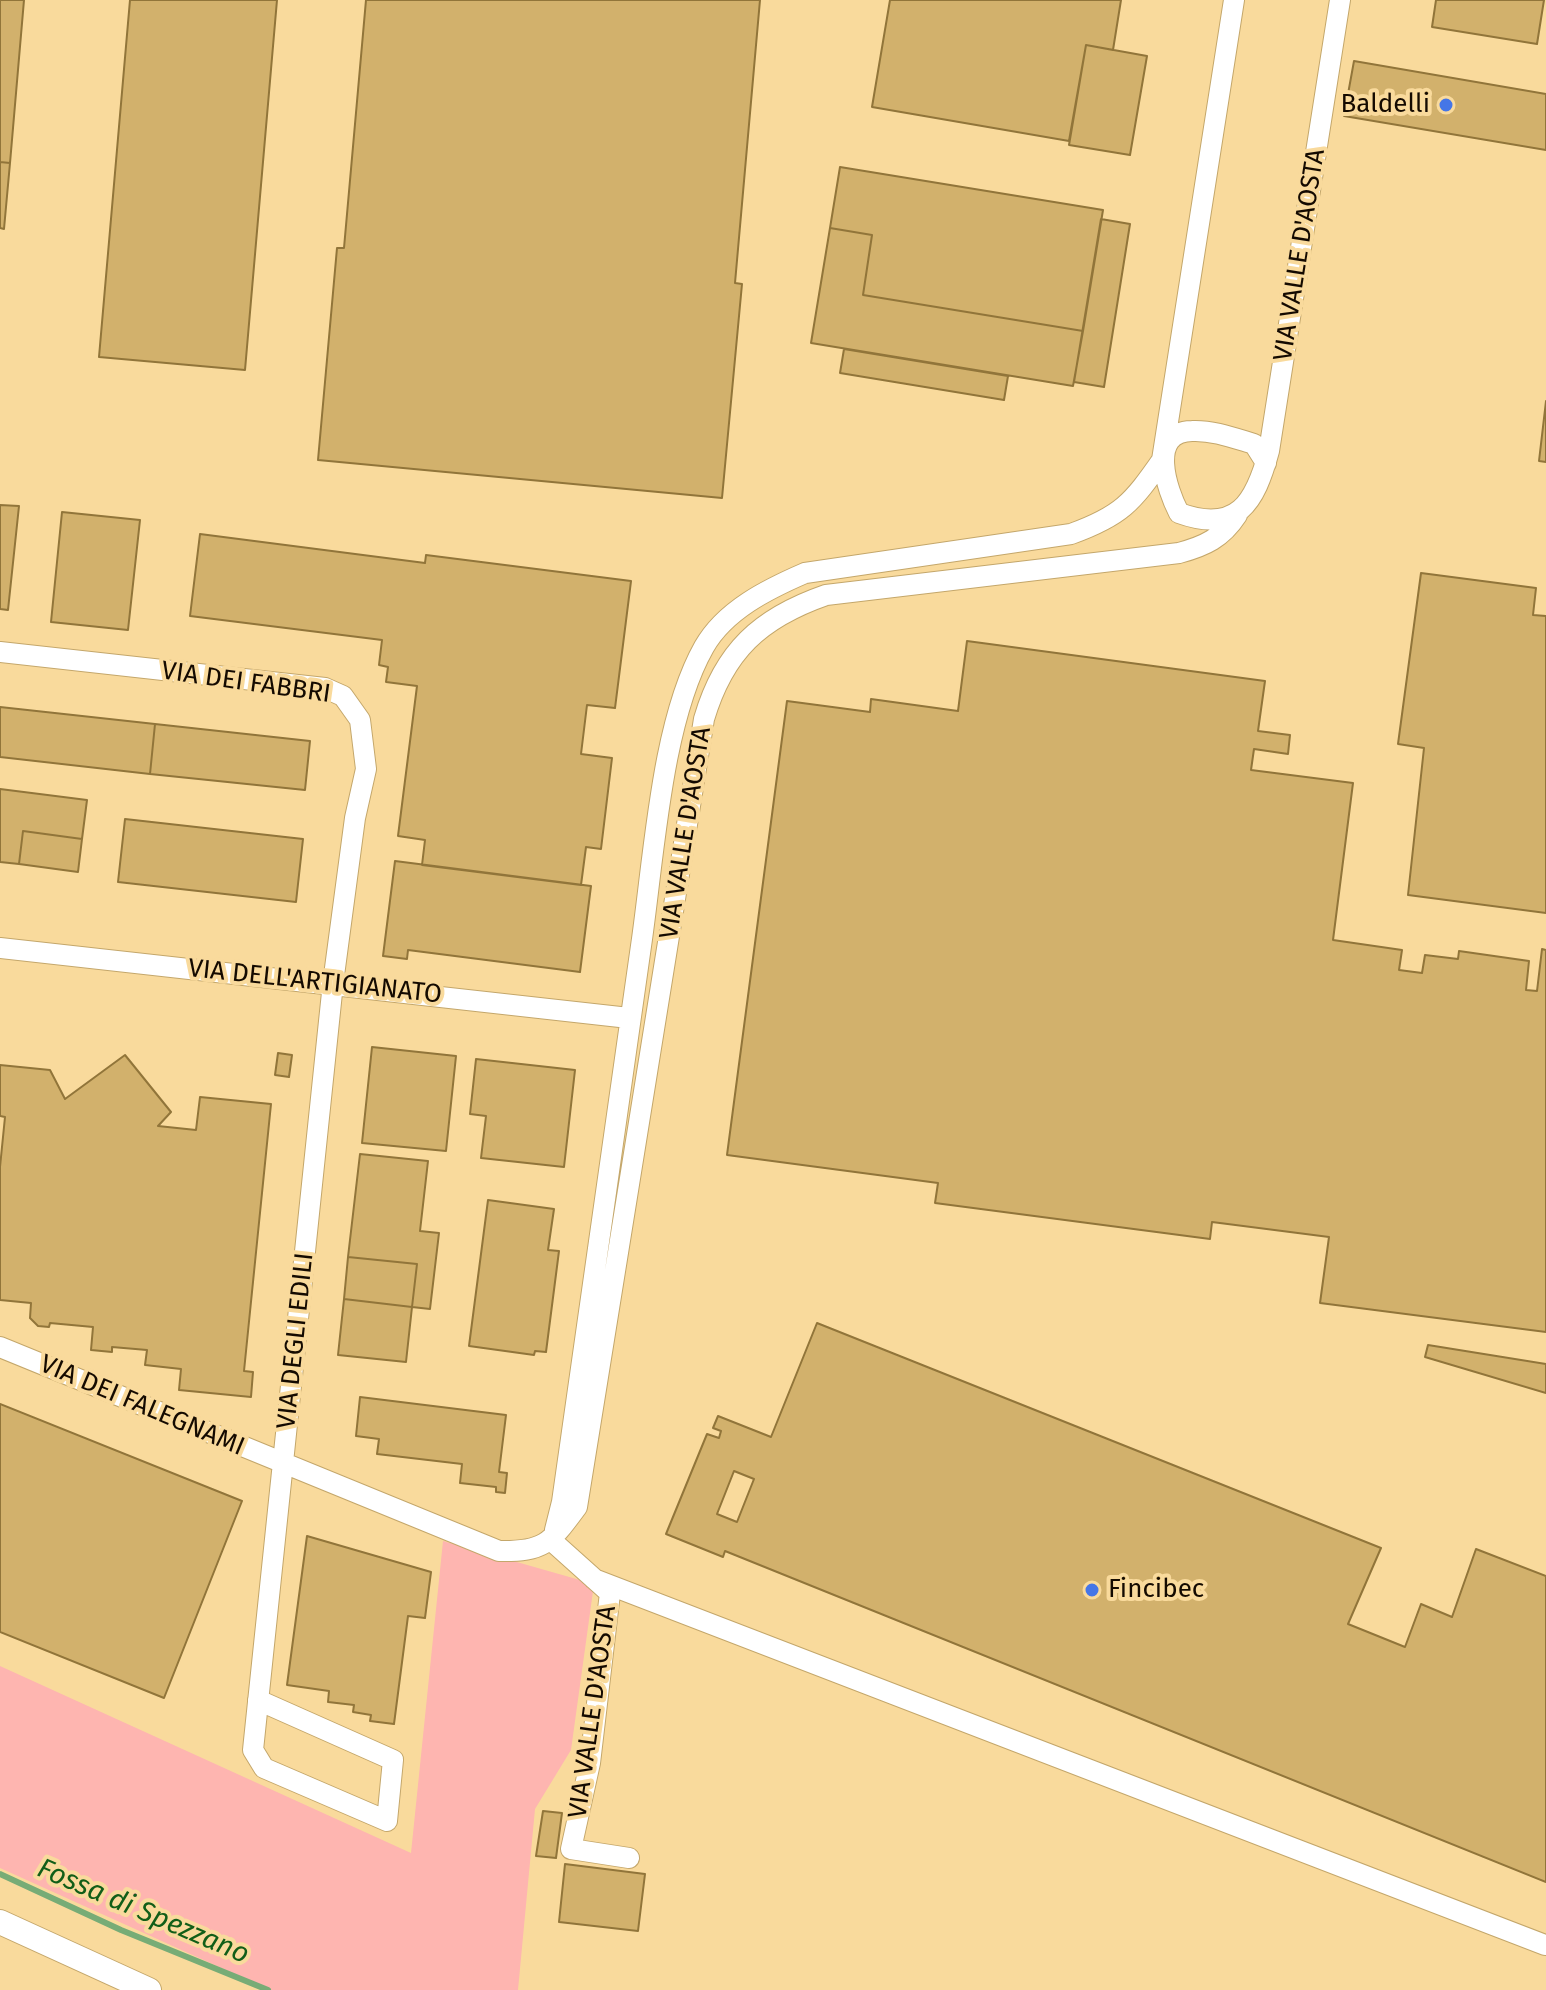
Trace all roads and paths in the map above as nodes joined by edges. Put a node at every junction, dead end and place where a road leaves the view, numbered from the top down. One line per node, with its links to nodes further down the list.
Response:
1 (1234, 0): 3 (street, VIA VALLE D'AOSTA)
2 (1340, 0): 4 (street, VIA VALLE D'AOSTA)
3 (1162, 460): 4 (street, VIA VALLE D'AOSTA); 5 (street, VIA VALLE D'AOSTA); 9 (street, VIA VALLE D'AOSTA)
4 (1266, 463): 5 (street, VIA VALLE D'AOSTA)
5 (1237, 515): 12 (street, VIA VALLE D'AOSTA)
6 (0, 652): 8 (street, VIA DEI FABBRI)
7 (0, 948): 8 (street, VIA DELL'ARTIGIANATO)
8 (333, 983): 9 (street, VIA DELL'ARTIGIANATO); 11 (street, VIA DEGLI EDILI)
9 (629, 1018): 12 (street, VIA VALLE D'AOSTA)
10 (0, 1347): 11 (street, VIA DEI FALEGNAMI)
11 (283, 1465): 12 (street); 14 (street, VIA DEGLI EDILI)
12 (552, 1541): 13 (street, VIA VALLE D'AOSTA)
13 (594, 1579): 15 (street, VIA VALLE D'AOSTA); 17 (street)
14 (258, 1700): 14 (street, VIA DEGLI EDILI)
15 (629, 1858)
16 (0, 1922): 18 (street)
17 (1545, 1945)
18 (149, 1990)

